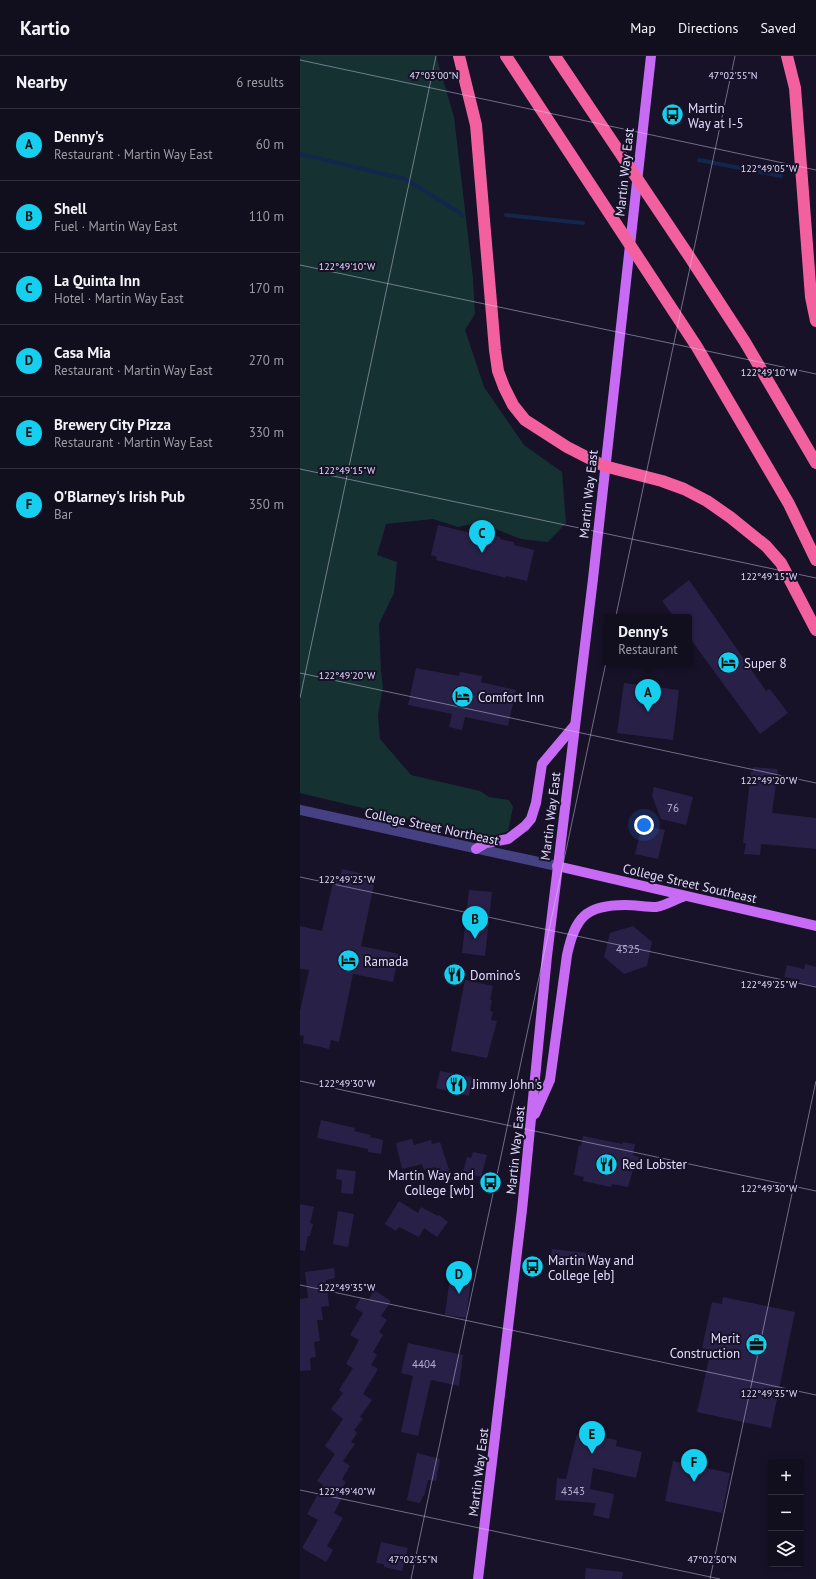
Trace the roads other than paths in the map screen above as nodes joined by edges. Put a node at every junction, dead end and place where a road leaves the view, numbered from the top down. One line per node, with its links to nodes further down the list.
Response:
1 (459, 56): 8 (highway)
2 (506, 56): 9 (highway)
3 (555, 56): 7 (highway)
4 (651, 56): 8 (main road, Martin Way East)
5 (787, 56): 6 (highway)
6 (816, 321)
7 (816, 463)
8 (604, 466): 10 (highway); 11 (main road, Martin Way East)
9 (816, 560)
10 (816, 630)
11 (574, 726): 13 (main road); 14 (main road, Martin Way East)
12 (300, 810): 13 (street, College Street Northeast)
13 (476, 849): 14 (street, College Street Northeast)
14 (558, 866): 15 (main road, College Street Southeast); 17 (main road, Martin Way East)
15 (685, 896): 16 (main road, College Street Southeast); 17 (main road)
16 (816, 926)
17 (531, 1123): 18 (main road, Martin Way East)
18 (478, 1579)

